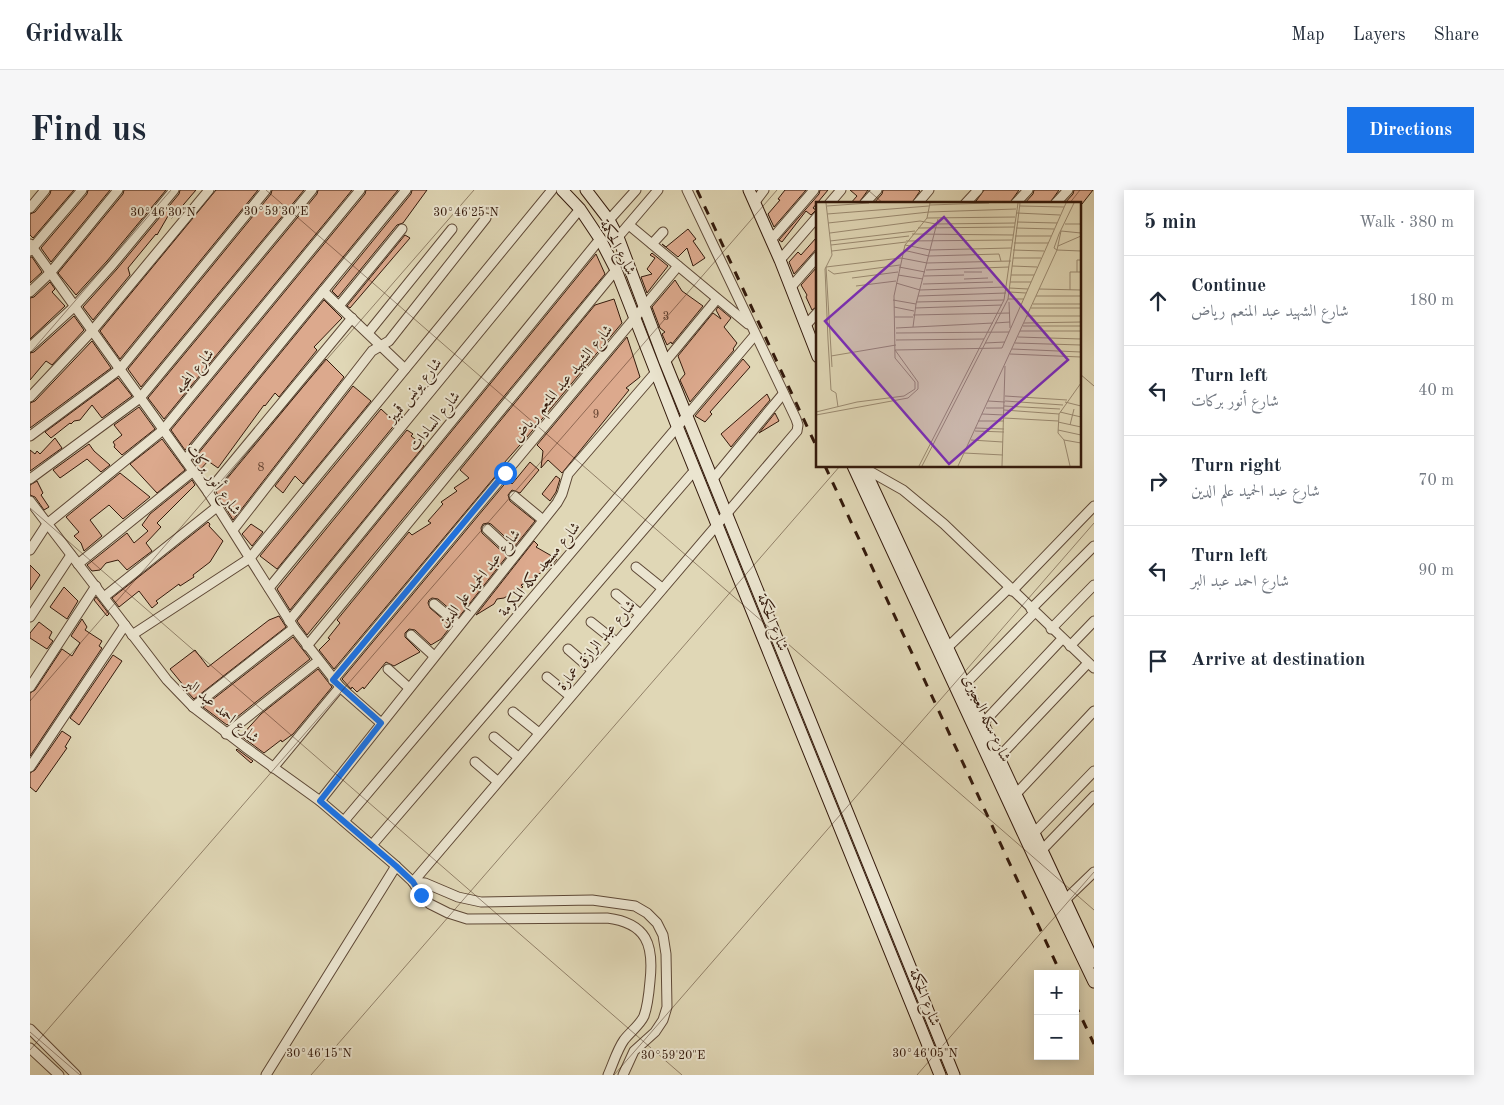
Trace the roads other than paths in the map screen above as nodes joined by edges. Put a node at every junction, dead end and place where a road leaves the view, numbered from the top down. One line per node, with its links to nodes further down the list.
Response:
1 (45, 190): 32 (street)
2 (82, 190): 45 (street)
3 (118, 190): 50 (street)
4 (174, 190): 55 (street)
5 (209, 190): 63 (street)
6 (266, 190): 69 (street)
7 (312, 190): 74 (street)
8 (360, 190): 77 (street, شارع المحبه)
9 (406, 190): 52 (street)
10 (552, 190): 70 (street)
11 (562, 190): 33 (street, شارع الحكمة)
12 (636, 190): 36 (street)
13 (658, 190): 37 (street)
14 (687, 190): 62 (street)
15 (749, 190): 25 (street)
16 (764, 190): 25 (street)
17 (814, 190): 43 (street)
18 (840, 190): 26 (street)
19 (877, 190): 27 (street)
20 (929, 190): 28 (street)
21 (978, 190): 29 (street)
22 (1028, 190): 30 (street)
23 (1068, 190): 31 (street)
24 (588, 191): 36 (street, شارع الحكمة)
25 (754, 202): 43 (street)
26 (830, 202)
27 (866, 202)
28 (919, 202)
29 (968, 202)
30 (1017, 202)
31 (1057, 202)
32 (30, 208)
33 (580, 209): 42 (street, شارع الحكمة); 107 (street, شارع يونس قمبيز)
34 (486, 218): 65 (street)
35 (816, 218): 47 (street)
36 (610, 220): 41 (street, شارع الحكمة)
37 (629, 224): 41 (street); 44 (street)
38 (402, 229): 56 (street)
39 (452, 229): 64 (street)
40 (663, 232): 44 (street)
41 (618, 237): 57 (street, شارع الحكمة)
42 (600, 239): 49 (street, شارع الحكمة); 118 (street, شارع السادات)
43 (771, 240): 47 (street)
44 (652, 244): 48 (street)
45 (31, 247): 50 (street, شارع أنور بركات)
46 (816, 258): 51 (street)
47 (780, 260): 51 (street)
48 (678, 266): 54 (street); 57 (street, شارع الشهيد عبد المنعم رياض)
49 (616, 270): 59 (street, شارع الحكمة); 126 (street)
50 (52, 272): 53 (street); 55 (street, شارع أنور بركات)
51 (791, 287): 61 (street)
52 (323, 290): 56 (street); 79 (street)
53 (30, 292)
54 (717, 299): 62 (street); 68 (street)
55 (75, 306): 63 (street, شارع أنور بركات); 66 (street)
56 (339, 306): 60 (street)
57 (644, 306): 59 (street, شارع الشهيد عبد المنعم رياض); 68 (street, شارع الحكمة)
58 (816, 314): 61 (street)
59 (635, 317): 71 (street, شارع الحكمة); 136 (street, شارع الشهيد عبد المنعم رياض)
60 (352, 318): 64 (street); 87 (street)
61 (806, 325): 67 (street)
62 (753, 330): 72 (street); 75 (street, شارع مسجد مكه المكرمة)
63 (92, 331): 69 (street, شارع أنور بركات); 73 (street)
64 (368, 333): 65 (street)
65 (381, 346): 70 (street); 97 (street)
66 (30, 347)
67 (816, 352)
68 (664, 362): 75 (street, شارع الحكمة)
69 (120, 369): 74 (street, شارع أنور بركات); 78 (street)
70 (405, 369): 102 (street)
71 (656, 372): 76 (street, شارع الحكمة); 93 (street, شارع عبد الحميد علم الدين)
72 (784, 394): 86 (street); 92 (street, شارع عبد الرازق عمارة)
73 (30, 397)
74 (140, 398): 77 (street, شارع أنور بركات); 85 (street)
75 (686, 416): 76 (street, شارع مسجد مكه المكرمة); 86 (street, شارع الحكمة)
76 (677, 426): 83 (street, شارع الحكمة); 160 (street, شارع مسجد مكه المكرمة)
77 (163, 430): 79 (street, شارع أنور بركات); 94 (street, شارع المحبه)
78 (30, 436)
79 (185, 460): 84 (street, شارع أنور بركات)
80 (860, 468): 128 (street, شارع سكه العجيزى)
81 (860, 468): 169 (street, شارع سكه العجيزى)
82 (862, 468): 109 (street)
83 (695, 470): 95 (street, شارع الحكمة); 162 (street)
84 (192, 472): 87 (street, شارع أنور بركات); 103 (street)
85 (30, 478)
86 (712, 480): 92 (street, شارع الحكمة)
87 (208, 492): 90 (street, شارع أنور بركات)
88 (514, 496): 93 (street)
89 (30, 501): 94 (street, شارع احمد عبد البر)
90 (218, 506): 97 (street, شارع أنور بركات); 111 (street)
91 (1094, 506): 109 (street)
92 (726, 515): 95 (street, شارع عبد الرازق عمارة); 178 (street, شارع الحكمة)
93 (543, 520): 101 (street, شارع عبد الحميد علم الدين)
94 (47, 524): 99 (street, شارع المحبه); 100 (street, شارع احمد عبد البر)
95 (718, 526): 108 (street, شارع عبد الرازق عمارة); 177 (street, شارع الحكمة)
96 (487, 529): 101 (street)
97 (233, 530): 102 (street, شارع أنور بركات)
98 (1094, 546): 113 (street)
99 (30, 550)
100 (71, 555): 103 (street, شارع احمد عبد البر); 115 (street)
101 (515, 555): 119 (street, شارع عبد الحميد علم الدين)
102 (250, 558): 107 (street, شارع أنور بركات); 122 (street)
103 (78, 564): 106 (street, شارع احمد عبد البر)
104 (636, 567): 108 (street)
105 (1094, 585): 121 (street)
106 (96, 586): 111 (street, شارع احمد عبد البر); 138 (street)
107 (269, 588): 118 (street, شارع أنور بركات)
108 (662, 588): 114 (street, شارع عبد الرازق عمارة)
109 (1011, 589): 113 (street); 128 (street)
110 (616, 594): 114 (street)
111 (104, 597): 120 (street, شارع احمد عبد البر)
112 (434, 604): 119 (street)
113 (1033, 611): 121 (street); 137 (street)
114 (640, 614): 125 (street, شارع عبد الرازق عمارة)
115 (30, 617)
116 (591, 622): 125 (street)
117 (1094, 622): 127 (street)
118 (291, 625): 126 (street, شارع أنور بركات); 142 (street, شارع السادات)
119 (459, 625): 130 (street, شارع عبد الحميد علم الدين)
120 (125, 626): 122 (street, شارع احمد عبد البر); 153 (street)
121 (1051, 628): 124 (street)
122 (132, 635): 142 (street, شارع احمد عبد البر)
123 (411, 635): 130 (street)
124 (1062, 639): 127 (street); 146 (street)
125 (616, 642): 134 (street, شارع عبد الرازق عمارة)
126 (307, 646): 131 (street, شارع أنور بركات)
127 (1070, 646): 132 (street)
128 (948, 647): 137 (street, شارع سكه العجيزى)
129 (568, 649): 134 (street)
130 (434, 656): 140 (street, شارع عبد الحميد علم الدين)
131 (318, 661): 136 (street, شارع أنور بركات); 148 (street)
132 (1091, 666): 151 (street)
133 (388, 668): 140 (street)
134 (592, 670): 141 (street, شارع عبد الرازق عمارة)
135 (547, 677): 141 (street)
136 (333, 680): 139 (street, شارع أنور بركات)
137 (965, 684): 146 (street, شارع سكه العجيزى)
138 (30, 687)
139 (340, 687): 145 (street, شارع أنور بركات); 154 (street)
140 (409, 688): 145 (street, شارع عبد الحميد علم الدين)
141 (570, 696): 147 (street, شارع عبد الرازق عمارة)
142 (193, 707): 148 (street, شارع احمد عبد البر)
143 (1094, 711): 157 (street)
144 (513, 712): 147 (street)
145 (381, 723): 159 (street, شارع عبد الحميد علم الدين)
146 (983, 723): 151 (street, شارع سكه العجيزى)
147 (539, 733): 150 (street, شارع عبد الرازق عمارة)
148 (226, 734): 154 (street, شارع احمد عبد البر)
149 (494, 737): 150 (street)
150 (518, 757): 156 (street, شارع عبد الرازق عمارة)
151 (999, 757): 157 (street, شارع سكه العجيزى)
152 (475, 762): 156 (street)
153 (30, 767)
154 (273, 768): 159 (street, شارع احمد عبد البر)
155 (1094, 771): 161 (street)
156 (498, 781): 166 (street, شارع عبد الرازق عمارة)
157 (1016, 794): 161 (street, شارع سكه العجيزى)
158 (1094, 796): 163 (street)
159 (320, 801): 160 (street, شارع احمد عبد البر)
160 (344, 821): 162 (street, شارع احمد عبد البر)
161 (1034, 833): 163 (street, شارع سكه العجيزى)
162 (372, 845): 164 (street, شارع احمد عبد البر)
163 (1042, 850): 167 (street, شارع سكه العجيزى)
164 (396, 866): 166 (street, شارع احمد عبد البر); 174 (street)
165 (1094, 872): 167 (street)
166 (413, 882): 175 (street, شارع احمد عبد البر); 176 (street, شارع احمد عبد البر)
167 (1065, 900): 168 (street, شارع سكه العجيزى)
168 (1094, 962)
169 (1094, 982)
170 (30, 1029): 173 (street)
171 (30, 1048): 172 (street)
172 (59, 1075)
173 (76, 1075)
174 (266, 1075)
175 (608, 1075)
176 (623, 1075)
177 (940, 1075)
178 (954, 1075)

